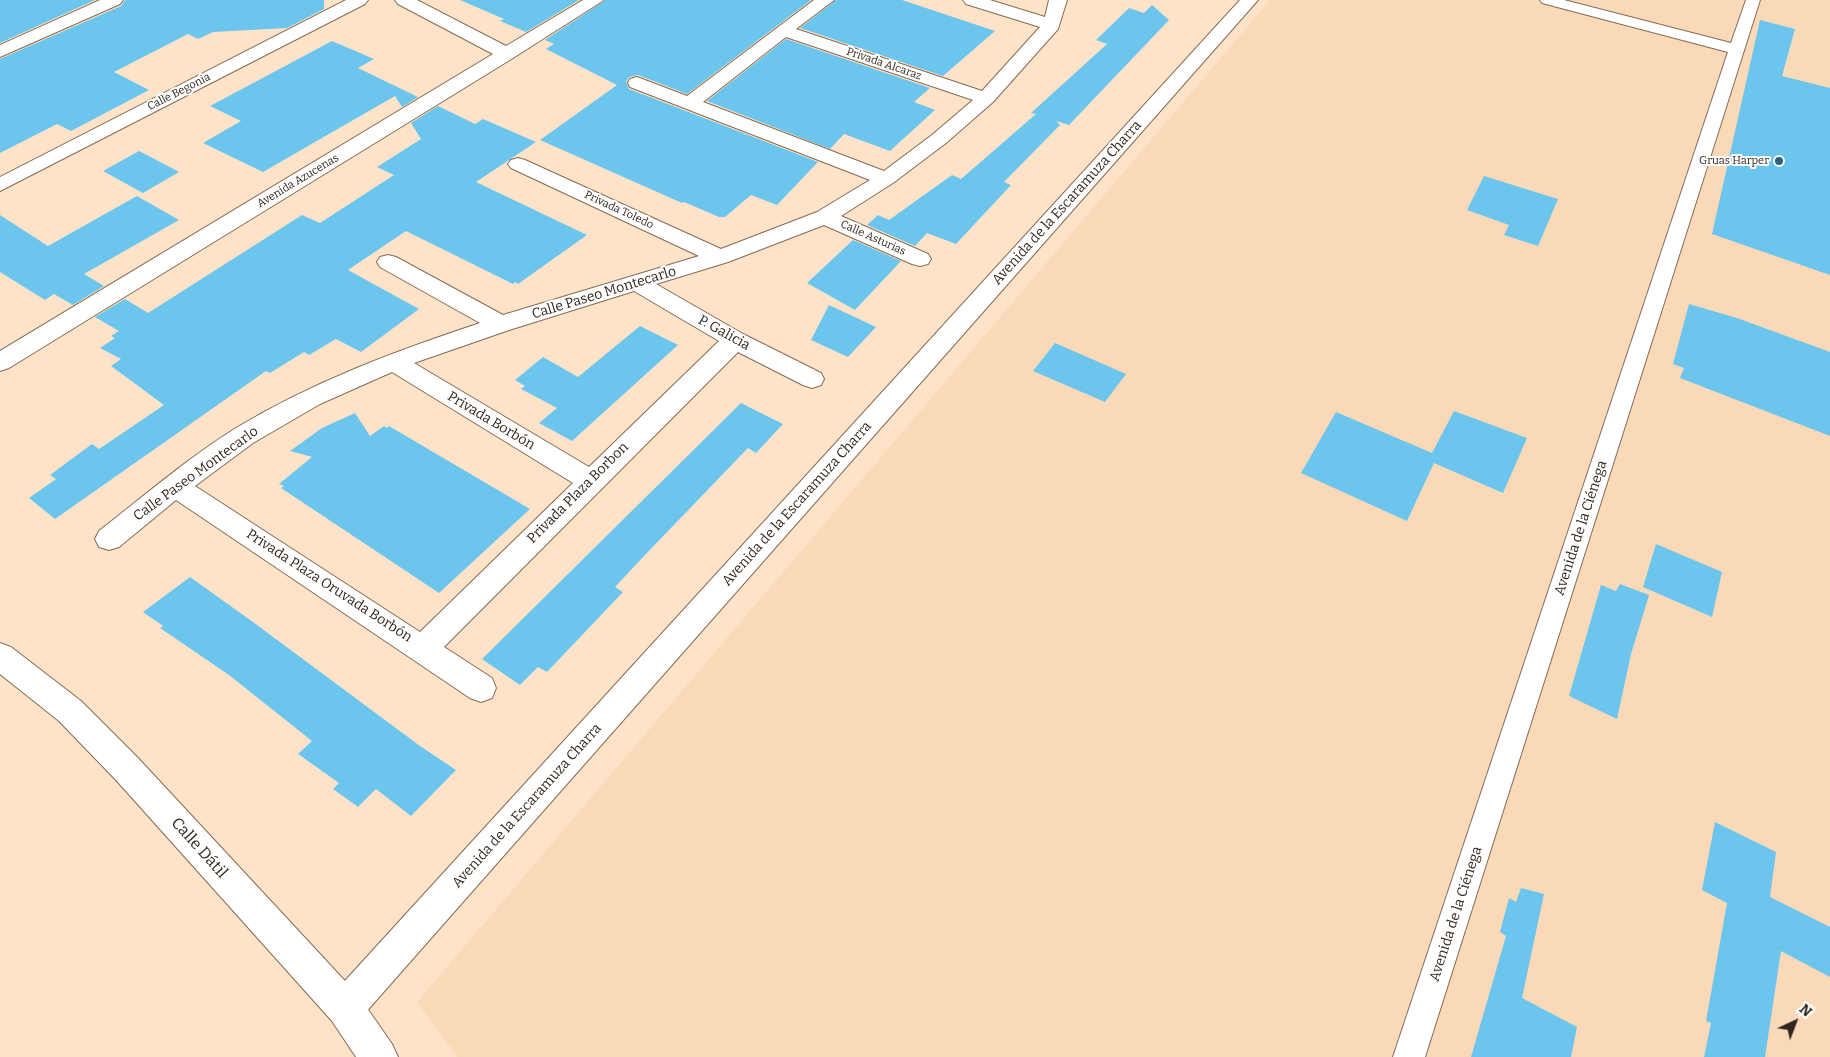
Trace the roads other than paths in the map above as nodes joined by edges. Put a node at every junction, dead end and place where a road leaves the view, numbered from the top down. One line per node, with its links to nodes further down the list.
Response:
1 (114, 0): 14 (street)
2 (359, 0): 21 (street, Calle Begonia)
3 (404, 0): 15 (street)
4 (595, 0): 15 (street, Avenida Azucenas)
5 (825, 0): 12 (street)
6 (972, 0): 11 (street)
7 (1058, 0): 11 (street, Calle Paseo Montecarlo)
8 (1249, 0): 38 (street, Avenida de la Escaramuza Charra)
9 (1546, 0): 13 (lane)
10 (1753, 0): 13 (lane, Avenida de la Ciénega)
11 (1052, 24): 17 (street, Calle Paseo Montecarlo)
12 (783, 30): 17 (street, Privada Alcaraz); 18 (street)
13 (1737, 49): 40 (lane, Avenida de la Ciénega)
14 (0, 52)
15 (507, 54): 30 (street, Avenida Azucenas)
16 (637, 83): 18 (street)
17 (986, 98): 20 (street, Calle Paseo Montecarlo)
18 (690, 104): 20 (street)
19 (518, 164): 23 (street, Privada Toledo)
20 (886, 180): 22 (street, Calle Paseo Montecarlo)
21 (0, 185)
22 (825, 217): 23 (street, Calle Paseo Montecarlo); 24 (street, Calle Asturias)
23 (720, 257): 26 (street, Calle Paseo Montecarlo)
24 (920, 259)
25 (388, 262): 27 (street)
26 (637, 283): 27 (street, Calle Paseo Montecarlo); 28 (street, P. Galicia)
27 (501, 324): 29 (street, Calle Paseo Montecarlo)
28 (734, 340): 31 (street, P. Galicia); 32 (street, Privada Plaza Borbon)
29 (393, 361): 32 (street, Privada Borbón); 33 (street, Calle Paseo Montecarlo)
30 (0, 362)
31 (812, 380)
32 (590, 481): 35 (street, Privada Plaza Borbon)
33 (176, 486): 34 (street, Calle Paseo Montecarlo); 35 (street, Privada Plaza Oruvada Borbón)
34 (109, 539)
35 (423, 648): 37 (street, Privada Plaza Oruvada Borbón)
36 (0, 656): 38 (street, Calle Dátil)
37 (482, 688)
38 (345, 1008): 39 (street, Calle Dátil)
39 (380, 1057)
40 (1409, 1057)

